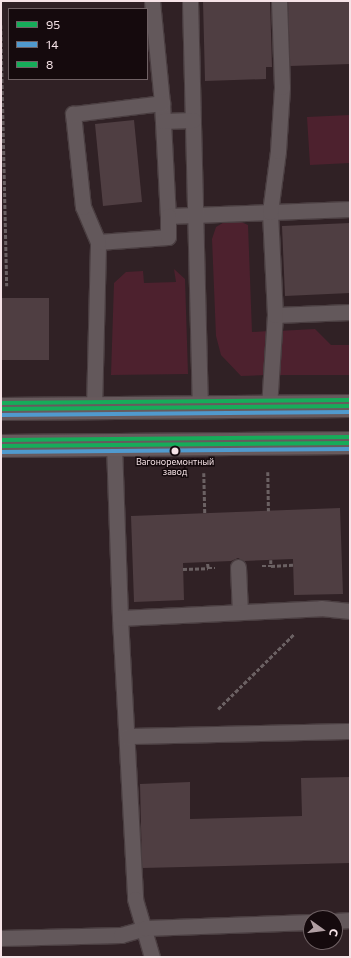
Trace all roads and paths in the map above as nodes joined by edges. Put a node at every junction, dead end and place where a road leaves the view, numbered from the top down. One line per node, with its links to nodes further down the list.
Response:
1 (152, 1): 6 (lane)
2 (190, 1): 8 (lane)
3 (279, 1): 10 (lane)
4 (1, 25): 5 (path)
5 (1, 53): 14 (path)
6 (162, 103): 7 (lane); 13 (lane)
7 (163, 120): 8 (lane); 12 (lane)
8 (193, 120): 11 (lane)
9 (350, 209): 10 (lane)
10 (270, 212): 11 (lane); 16 (lane)
11 (196, 215): 12 (lane); 18 (lane)
12 (168, 216): 13 (lane)
13 (98, 242): 20 (lane)
14 (7, 286)
15 (350, 312): 16 (lane)
16 (275, 315): 19 (lane)
17 (350, 406): 19 (main road)
18 (200, 407): 19 (main road); 20 (main road)
19 (269, 407)
20 (94, 408): 21 (main road)
21 (1, 409)
22 (350, 443): 23 (main road)
23 (114, 445): 24 (main road); 37 (lane)
24 (1, 446)
25 (268, 472): 27 (path)
26 (204, 473): 28 (path)
27 (270, 511)
28 (205, 513)
29 (271, 560): 31 (path)
30 (207, 562): 33 (path)
31 (294, 565)
32 (238, 567): 36 (lane)
33 (183, 569)
34 (321, 608): 35 (lane); 36 (lane); 39 (path)
35 (350, 611)
36 (240, 612): 37 (lane)
37 (120, 618): 40 (lane)
38 (350, 731): 39 (lane)
39 (192, 735): 40 (lane)
40 (127, 736): 42 (lane)
41 (303, 922): 42 (lane)
42 (145, 928): 43 (lane); 44 (lane)
43 (1, 938)
44 (152, 957)

